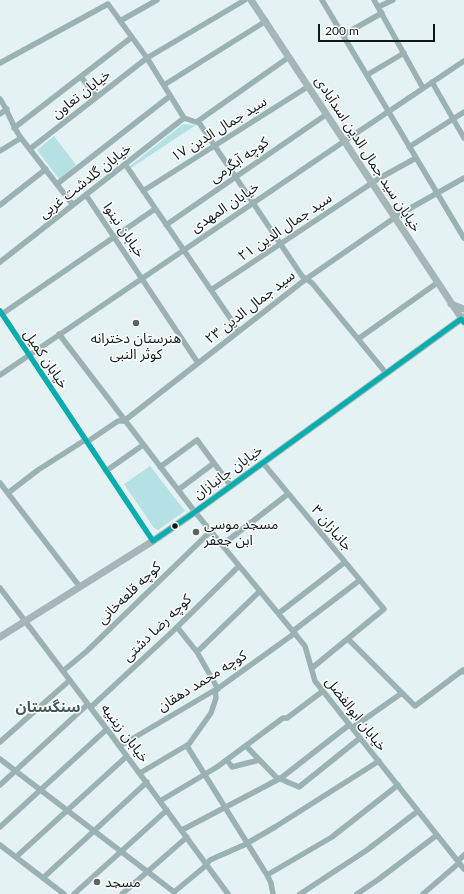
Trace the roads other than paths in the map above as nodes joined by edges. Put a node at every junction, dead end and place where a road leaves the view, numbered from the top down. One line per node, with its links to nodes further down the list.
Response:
1 (157, 0): 9 (street)
2 (246, 0): 15 (street, خیابان تعاون)
3 (251, 0): 10 (main road, خیابان سید جمال الدین اسدآبادی)
4 (322, 0): 11 (street)
5 (374, 0): 7 (street)
6 (393, 0): 7 (street)
7 (378, 7): 8 (street)
8 (382, 13): 11 (street); 13 (street)
9 (120, 21): 12 (street); 17 (street)
10 (266, 21): 14 (main road, خیابان سید جمال الدین اسدآبادی); 21 (street)
11 (343, 35): 19 (street)
12 (132, 37): 15 (street); 18 (street)
13 (404, 53): 19 (street); 23 (street)
14 (289, 57): 22 (main road, خیابان سید جمال الدین اسدآبادی); 34 (street)
15 (147, 58): 21 (street); 25 (street, خیابان تعاون)
16 (464, 61): 20 (street, خیابان المهدی)
17 (0, 63)
18 (81, 76): 25 (street); 35 (street)
19 (367, 76): 28 (street)
20 (432, 82): 23 (street, خیابان المهدی); 33 (street)
21 (164, 85): 24 (street)
22 (308, 86): 31 (main road, خیابان سید جمال الدین اسدآبادی); 39 (street, سید جمال الدین ۱۷)
23 (423, 88): 28 (street, خیابان المهدی)
24 (170, 96): 32 (street); 49 (street)
25 (97, 97): 41 (street, خیابان تعاون)
26 (0, 99): 27 (street)
27 (7, 109): 30 (street); 35 (street)
28 (388, 111): 38 (street, خیابان المهدی); 40 (street)
29 (464, 112): 33 (street)
30 (0, 114)
31 (327, 114): 38 (main road, خیابان سید جمال الدین اسدآبادی); 46 (street, کوچه آبگرمی)
32 (184, 118): 34 (street); 44 (street, خیابان گلدشت غربی)
33 (453, 119): 37 (street); 40 (street)
34 (198, 121): 39 (street)
35 (14, 128): 36 (street)
36 (21, 138): 41 (street); 42 (street)
37 (464, 138)
38 (344, 141): 48 (main road, خیابان سید جمال الدین اسدآبادی); 53 (street, خیابان المهدی)
39 (215, 146): 46 (street); 50 (street, سید جمال الدین ۱۷)
40 (410, 146): 43 (street)
41 (30, 149): 45 (street)
42 (0, 151)
43 (416, 158): 48 (street, سید جمال الدین ۲۱); 51 (street)
44 (125, 164): 50 (street); 52 (street, خیابان گلدشت غربی)
45 (46, 169): 49 (street); 54 (street)
46 (236, 176): 53 (street); 58 (street, کوچه آبگرمی)
47 (464, 178): 51 (street, سید جمال الدین ۲۳)
48 (372, 182): 57 (main road, خیابان سید جمال الدین اسدآبادی); 61 (street, سید جمال الدین ۲۱)
49 (57, 184): 55 (street)
50 (143, 191): 56 (street)
51 (437, 193): 57 (street, سید جمال الدین ۲۳); 60 (street)
52 (86, 195): 55 (street, خیابان گلدشت غربی); 59 (street, خیابان نینوا)
53 (254, 202): 61 (street); 62 (street, خیابان المهدی)
54 (0, 205)
55 (73, 205): 63 (street, خیابان گلدشت غربی)
56 (155, 209): 58 (street); 59 (street)
57 (395, 217): 65 (street, سید جمال الدین ۲۳); 66 (main road, خیابان سید جمال الدین اسدآبادی)
58 (166, 225): 62 (street)
59 (114, 237): 64 (street, خیابان نینوا); 70 (street)
60 (464, 238)
61 (280, 244): 65 (street); 67 (street, سید جمال الدین ۲۱)
62 (183, 250): 64 (street, خیابان المهدی); 67 (street)
63 (0, 262)
64 (142, 278): 74 (street, خیابان المهدی); 77 (street, خیابان نینوا)
65 (306, 278): 72 (street, سید جمال الدین ۲۳); 75 (street)
66 (438, 283): 68 (main road, خیابان سید جمال الدین اسدآبادی); 75 (street)
67 (211, 290): 72 (street)
68 (451, 304): 69 (main road); 71 (main road, خیابان سید جمال الدین اسدآبادی); 73 (main road)
69 (464, 308)
70 (1, 312): 76 (street, خیابان کمیل)
71 (463, 319): 73 (main road, خیابان جانبازان)
72 (239, 332): 77 (street, سید جمال الدین ۲۳)
73 (443, 332): 78 (main road, خیابان جانبازان)
74 (59, 334): 76 (street, خیابان المهدی); 80 (street, خیابان ابوالفضل)
75 (358, 339): 78 (street)
76 (29, 355): 79 (street, خیابان المهدی); 81 (street, خیابان کمیل)
77 (198, 364): 80 (street, سید جمال الدین ۲۳)
78 (386, 373): 84 (main road, خیابان جانبازان)
79 (0, 375)
80 (124, 421): 81 (street, سید جمال الدین ۲۳); 82 (street, خیابان ابوالفضل)
81 (86, 441): 86 (street, خیابان کمیل); 90 (street, سید جمال الدین ۲۳)
82 (143, 445): 85 (street, خیابان ابوالفضل); 86 (street)
83 (214, 463): 85 (street); 88 (street); 89 (street)
84 (263, 463): 88 (main road, خیابان جانبازان); 91 (street, جانبازان ۳)
85 (160, 467): 89 (street, خیابان ابوالفضل)
86 (106, 471): 94 (street, خیابان کمیل)
87 (0, 483): 90 (street)
88 (231, 486): 92 (main road, خیابان جانبازان)
89 (178, 490): 92 (street, خیابان ابوالفضل)
90 (8, 493): 99 (street)
91 (288, 494): 95 (street); 96 (street, جانبازان ۳)
92 (195, 512): 93 (street, خیابان ابوالفضل); 94 (main road, خیابان جانبازان)
93 (211, 531): 95 (street, خیابان ابوالفضل); 110 (street, کوچه قلعه‌خانی)
94 (152, 541): 99 (main road, خیابان جانبازان)
95 (222, 545): 97 (street, خیابان ابوالفضل)
96 (345, 562): 98 (street, جانبازان ۳); 102 (street)
97 (239, 566): 101 (street, خیابان ابوالفضل); 104 (street, کوچه رضا دشتی)
98 (360, 580): 105 (street, کوچه محمد دهقان); 107 (street, جانبازان ۳)
99 (80, 587): 103 (main road, خیابان جانبازان)
100 (0, 588): 103 (street, خیابان زینبیه)
101 (260, 591): 102 (street, خیابان ابوالفضل); 108 (street)
102 (279, 613): 105 (street, خیابان ابوالفضل)
103 (25, 621): 106 (main road, خیابان جانبازان); 110 (street, خیابان زینبیه)
104 (178, 627): 108 (street); 116 (street, کوچه رضا دشتی)
105 (294, 632): 109 (street, خیابان ابوالفضل); 113 (street, کوچه محمد دهقان)
106 (0, 637)
107 (348, 638): 109 (street); 115 (street)
108 (197, 652): 113 (street)
109 (312, 668): 114 (street, خیابان ابوالفضل)
110 (63, 671): 112 (street, خیابان زینبیه)
111 (464, 672): 115 (street)
112 (70, 680): 116 (street, خیابان زینبیه); 120 (street)
113 (217, 690): 121 (street, کوچه محمد دهقان); 122 (street)
114 (323, 691): 117 (street, خیابان ابوالفضل); 123 (street)
115 (402, 693): 117 (street)
116 (89, 706): 118 (street, خیابان زینبیه); 129 (street, کوچه رضا دشتی)
117 (351, 726): 119 (street, خیابان ابوالفضل); 132 (street)
118 (107, 729): 121 (street, خیابان زینبیه); 136 (street)
119 (360, 738): 128 (street, خیابان ابوالفضل); 132 (street)
120 (0, 742)
121 (120, 746): 124 (street, خیابان زینبیه)
122 (187, 746): 130 (street); 131 (street)
123 (246, 746): 126 (street); 127 (street)
124 (127, 756): 130 (street, خیابان زینبیه); 139 (street)
125 (0, 759): 129 (street)
126 (227, 760): 127 (street); 131 (street)
127 (259, 760): 132 (street)
128 (379, 761): 135 (street, خیابان ابوالفضل); 147 (street)
129 (16, 771): 134 (street, کوچه رضا دشتی); 136 (street)
130 (140, 773): 133 (street, خیابان زینبیه)
131 (205, 775): 137 (street); 138 (street)
132 (279, 779): 138 (street)
133 (146, 782): 137 (street, خیابان زینبیه); 143 (street)
134 (0, 785)
135 (398, 785): 141 (street, خیابان ابوالفضل); 156 (street)
136 (41, 790): 139 (street); 142 (street)
137 (160, 801): 140 (street, خیابان زینبیه)
138 (225, 807): 144 (street); 147 (street)
139 (68, 810): 143 (street); 151 (street)
140 (167, 810): 144 (street, خیابان زینبیه); 149 (street)
141 (418, 810): 145 (street, خیابان ابوالفضل); 163 (street)
142 (0, 827)
143 (94, 830): 149 (street); 157 (street)
144 (182, 830): 146 (street, خیابان زینبیه)
145 (437, 835): 152 (street, خیابان ابوالفضل); 164 (street)
146 (186, 837): 153 (street, خیابان زینبیه); 155 (street)
147 (247, 842): 153 (street); 156 (street)
148 (0, 845): 151 (street)
149 (121, 851): 155 (street); 159 (street)
150 (464, 855): 152 (street)
151 (16, 857): 157 (street)
152 (458, 862): 154 (street, خیابان ابوالفضل); 165 (street)
153 (207, 864): 155 (street); 161 (street, خیابان زینبیه)
154 (464, 869)
155 (148, 871): 160 (street)
156 (267, 875): 162 (street)
157 (43, 878): 158 (street)
158 (64, 894)
159 (74, 894)
160 (122, 894)
161 (228, 894)
162 (273, 894)
163 (300, 894)
164 (357, 894)
165 (423, 894)

